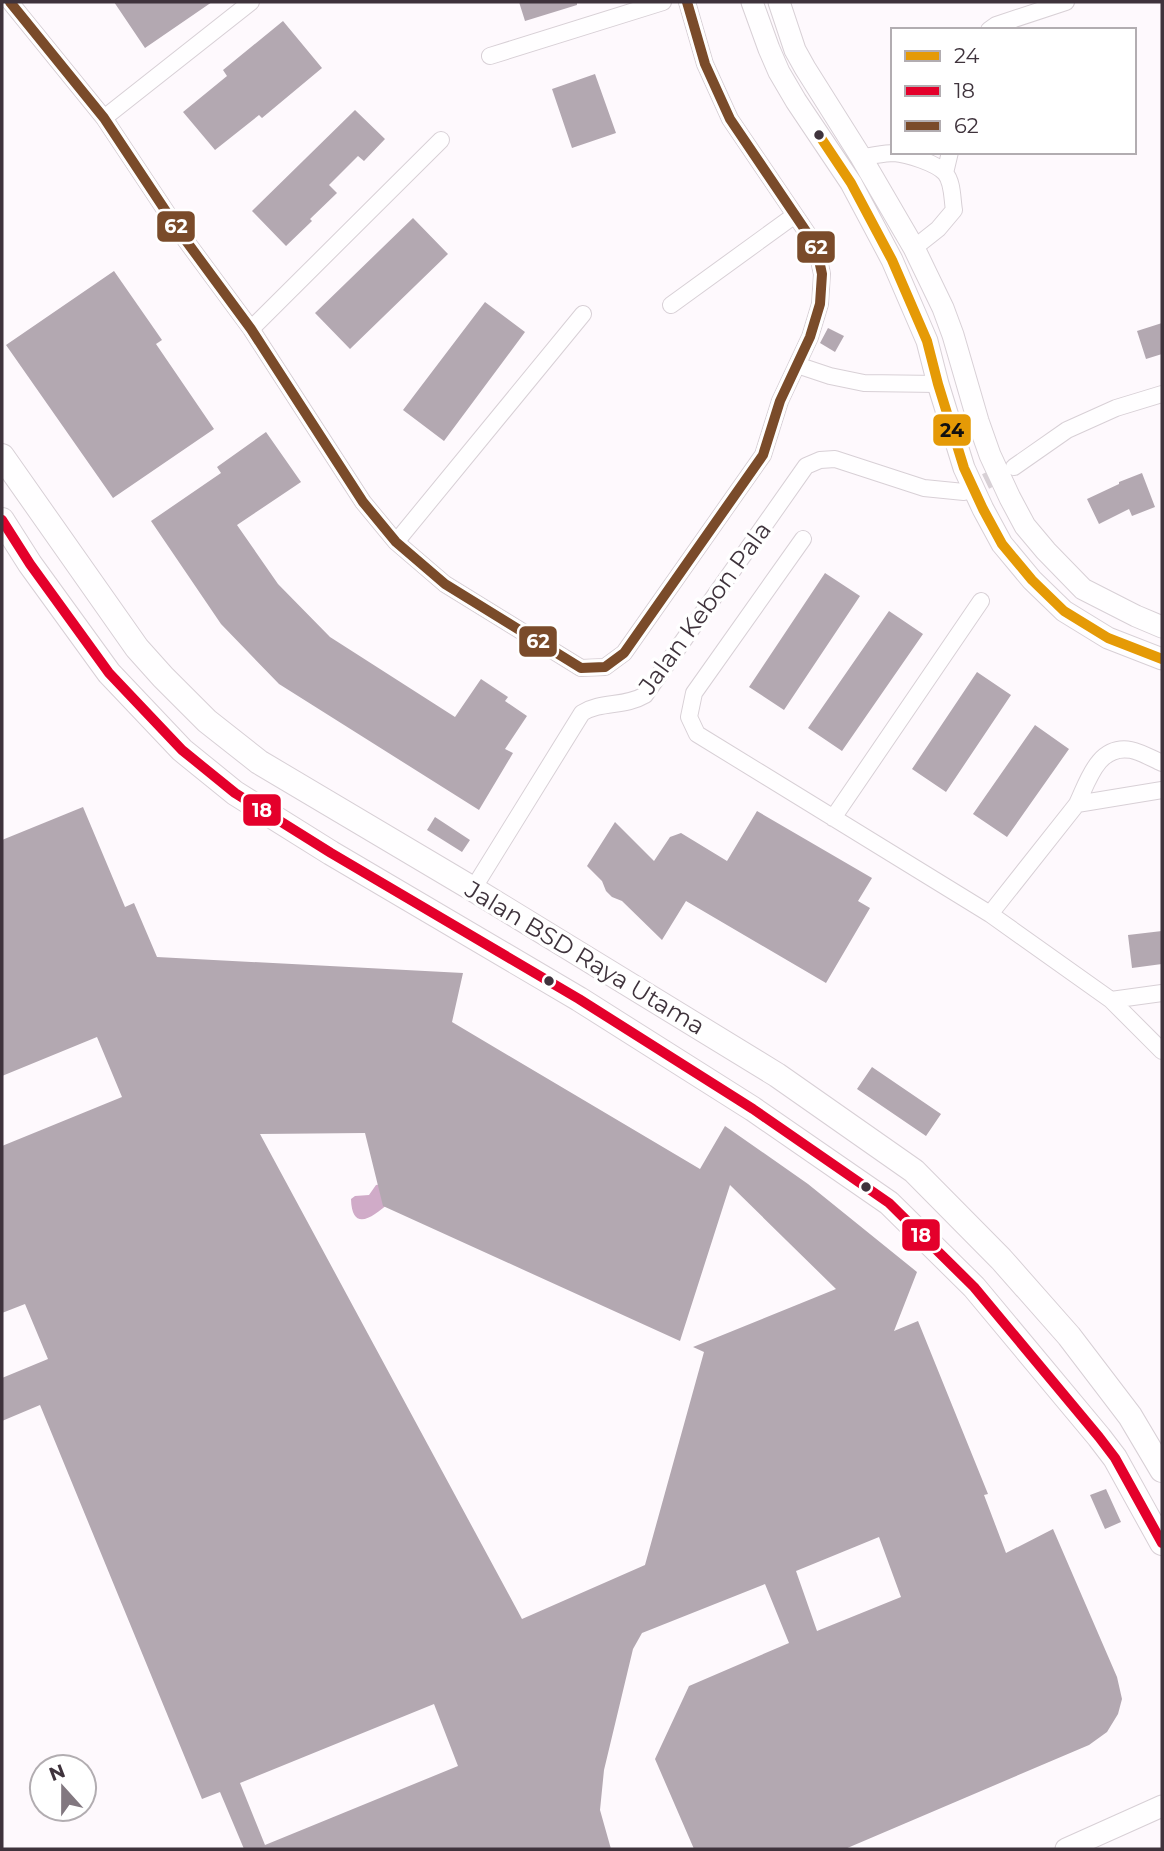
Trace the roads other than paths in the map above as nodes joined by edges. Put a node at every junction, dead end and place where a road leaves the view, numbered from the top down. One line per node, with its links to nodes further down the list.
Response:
1 (10, 2): 10 (street)
2 (251, 2): 10 (street)
3 (663, 2): 9 (street)
4 (687, 2): 17 (street)
5 (752, 2): 23 (street)
6 (779, 2): 15 (street)
7 (1066, 2): 8 (street)
8 (992, 28)
9 (490, 56)
10 (104, 118): 21 (street)
11 (441, 140): 21 (street)
12 (891, 153): 15 (street)
13 (898, 154): 16 (street)
14 (950, 154): 16 (street)
15 (862, 157): 18 (street)
16 (945, 173): 18 (street)
17 (795, 215): 19 (street); 22 (street)
18 (914, 248): 31 (street)
19 (671, 305)
20 (583, 314): 30 (street)
21 (251, 329): 30 (street)
22 (797, 365): 23 (street); 30 (street)
23 (938, 384): 33 (street)
24 (1162, 394): 26 (street)
25 (2, 456): 39 (main road, Jalan BSD Raya Utama)
26 (1014, 467)
27 (964, 492): 42 (street, Jalan Kebon Pala)
28 (2, 520): 41 (main road, Jalan BSD Raya Utama)
29 (803, 539): 40 (street)
30 (396, 542)
31 (1083, 589): 33 (street); 34 (street)
32 (981, 601): 40 (street)
33 (1064, 611): 35 (street)
34 (1162, 627)
35 (1162, 659)
36 (1162, 763): 38 (street)
37 (1162, 790): 38 (street)
38 (1077, 804): 43 (street)
39 (349, 817): 41 (main road); 42 (main road, Jalan BSD Raya Utama)
40 (833, 818): 43 (street)
41 (331, 853): 48 (main road, Jalan BSD Raya Utama)
42 (473, 889): 47 (main road, Jalan BSD Raya Utama)
43 (990, 914): 45 (street)
44 (1162, 993): 45 (street)
45 (1111, 1000): 46 (street)
46 (1162, 1051)
47 (1162, 1470)
48 (1162, 1543)
49 (1162, 1806): 50 (street)
50 (1066, 1849)

